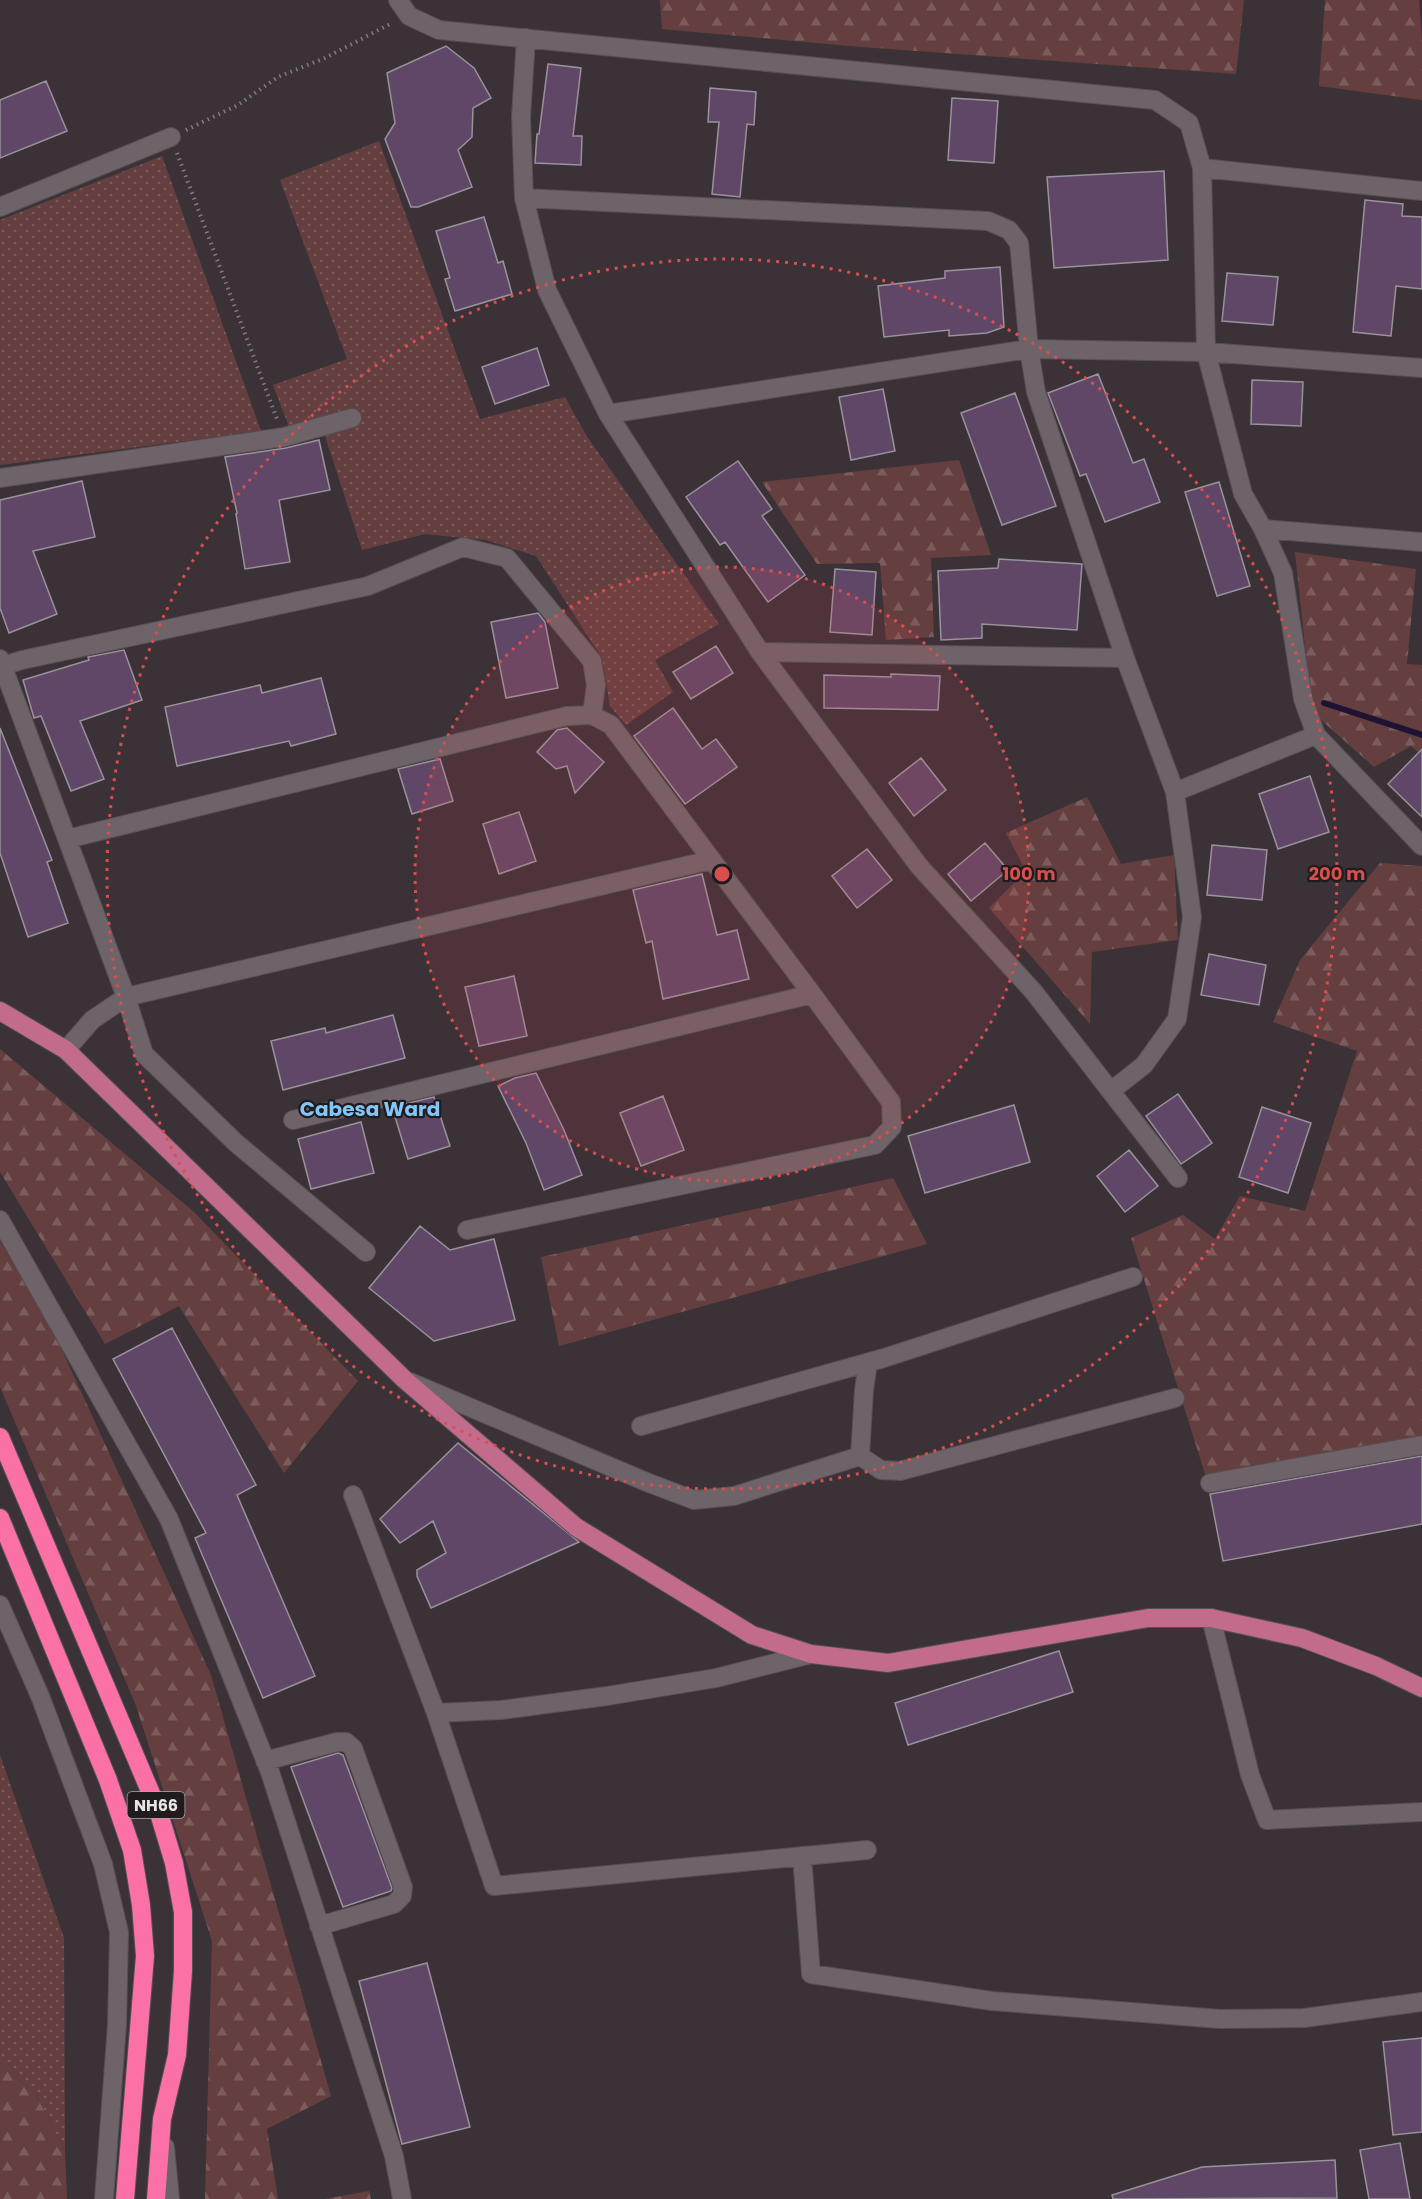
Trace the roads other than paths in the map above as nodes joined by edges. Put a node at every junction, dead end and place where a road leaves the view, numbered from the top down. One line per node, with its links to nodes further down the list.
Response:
1 (398, 0): 2 (street)
2 (526, 38): 4 (street); 6 (street)
3 (171, 137): 7 (street)
4 (1202, 168): 5 (street); 9 (street)
5 (1422, 191)
6 (524, 198): 8 (street); 11 (street)
7 (0, 207)
8 (1029, 349): 9 (street); 11 (street); 17 (street)
9 (1206, 352): 10 (street); 14 (street)
10 (1422, 368)
11 (608, 414): 16 (street)
12 (352, 418): 13 (street)
13 (0, 478)
14 (1263, 529): 15 (street); 20 (street)
15 (1422, 542)
16 (760, 652): 17 (street); 29 (street)
17 (1125, 658): 21 (street)
18 (2, 662): 19 (street); 22 (street)
19 (592, 715): 22 (street); 24 (street)
20 (1316, 735): 21 (street); 23 (street)
21 (1175, 792): 29 (street)
22 (67, 839): 26 (street)
23 (1422, 846)
24 (711, 860): 25 (street); 26 (street)
25 (812, 994): 30 (street); 33 (street)
26 (126, 998): 28 (street); 34 (street)
27 (0, 1011): 28 (main road)
28 (66, 1050): 37 (main road)
29 (1110, 1091): 31 (street)
30 (293, 1120)
31 (1178, 1178)
32 (0, 1220): 51 (street)
33 (467, 1230)
34 (366, 1252)
35 (1133, 1277): 36 (street)
36 (868, 1363): 39 (street); 42 (street)
37 (405, 1380): 42 (street); 48 (main road)
38 (1175, 1398): 42 (street)
39 (641, 1426)
40 (0, 1437): 57 (highway, NH66)
41 (1422, 1445): 43 (street)
42 (860, 1456)
43 (1210, 1483)
44 (353, 1495): 50 (street)
45 (0, 1518): 59 (highway, NH66)
46 (0, 1605): 58 (street)
47 (1211, 1618): 48 (main road); 49 (main road); 52 (street)
48 (811, 1653): 50 (street)
49 (1422, 1688)
50 (435, 1713): 54 (street)
51 (265, 1761): 55 (street); 55 (street)
52 (1422, 1812)
53 (867, 1850): 54 (street)
54 (802, 1856): 56 (street)
55 (319, 1926): 62 (street)
56 (1422, 2002)
57 (162, 2118): 60 (highway, NH66); 61 (street)
58 (104, 2199)
59 (125, 2199)
60 (156, 2199)
61 (170, 2199)
62 (402, 2199)

